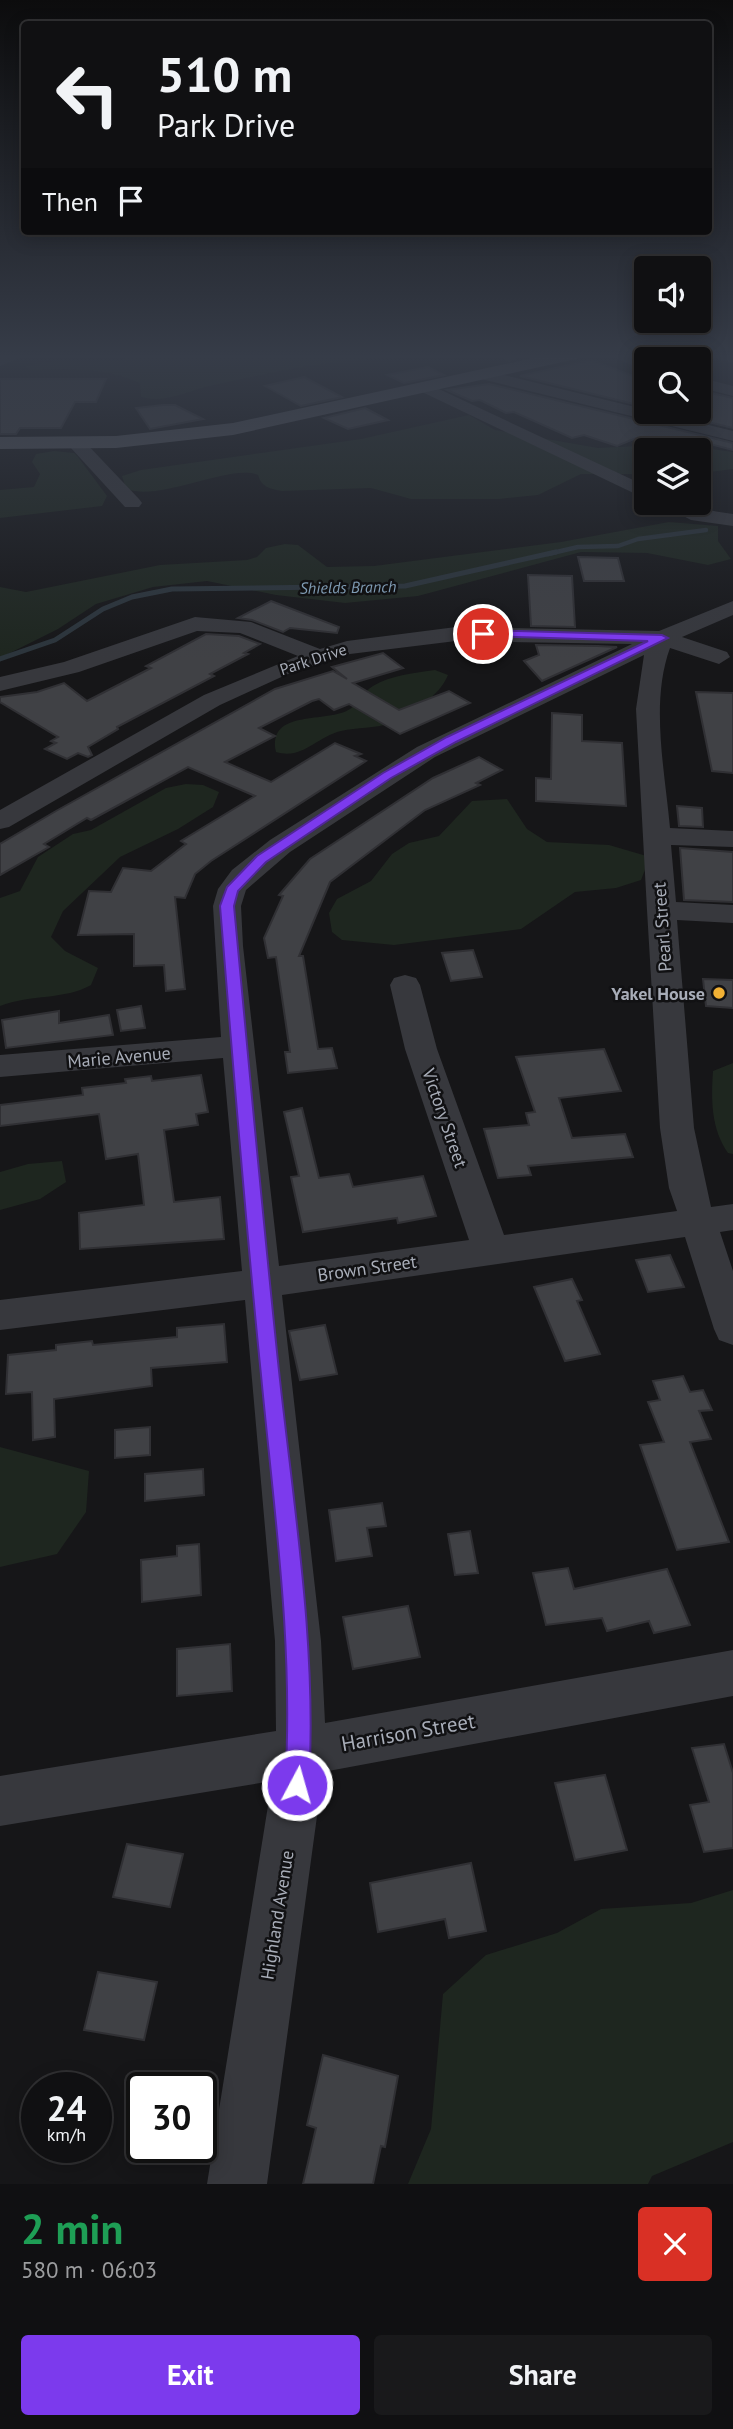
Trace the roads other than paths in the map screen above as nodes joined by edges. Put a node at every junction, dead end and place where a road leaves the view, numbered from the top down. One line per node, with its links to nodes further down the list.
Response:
1 (87, 456): 4 (street)
2 (568, 456): 3 (street)
3 (634, 487)
4 (132, 503)
5 (700, 515): 7 (street)
6 (681, 519): 7 (street)
7 (710, 519): 8 (street)
8 (733, 520)
9 (733, 608): 10 (street); 12 (street)
10 (662, 638): 11 (street, Park Drive); 12 (street); 15 (street, Pearl Street); 20 (street, Highland Avenue)
11 (318, 656): 13 (street); 14 (street, Park Drive)
12 (726, 661)
13 (0, 684)
14 (0, 821)
15 (657, 836): 16 (street); 17 (street, Pearl Street)
16 (733, 839)
17 (661, 910): 18 (street); 23 (street, Pearl Street)
18 (733, 914)
19 (405, 985): 24 (street, Victory Street)
20 (238, 1046): 21 (street, Marie Avenue); 25 (street, Highland Avenue)
21 (0, 1066)
22 (733, 1217): 23 (street, Brown Street)
23 (697, 1222): 24 (street, Brown Street); 27 (street, Pearl Street)
24 (491, 1250): 25 (street, Brown Street)
25 (261, 1283): 26 (street, Brown Street); 29 (street, Highland Avenue)
26 (0, 1315)
27 (733, 1329)
28 (733, 1673): 29 (street, Harrison Street)
29 (300, 1752): 30 (street, Harrison Street); 31 (street, Highland Avenue)
30 (0, 1801)
31 (237, 2184)

